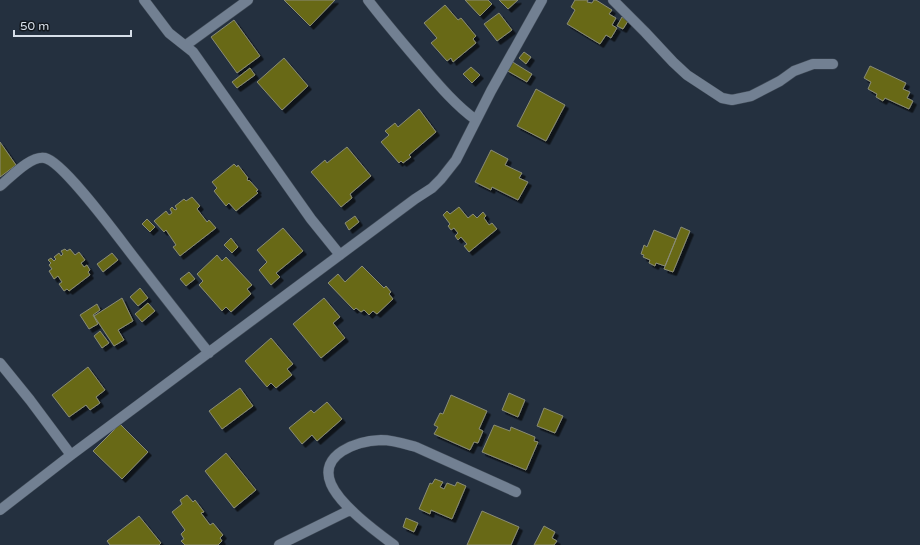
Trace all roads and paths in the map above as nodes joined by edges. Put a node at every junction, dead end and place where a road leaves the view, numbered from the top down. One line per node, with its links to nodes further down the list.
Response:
1 (144, 0): 6 (street)
2 (248, 0): 6 (street)
3 (368, 0): 8 (street)
4 (542, 0): 8 (street)
5 (613, 0): 7 (street)
6 (186, 45): 10 (street)
7 (833, 64)
8 (476, 120): 10 (street)
9 (0, 186): 11 (street)
10 (340, 255): 11 (street)
11 (209, 353): 13 (street)
12 (0, 363): 13 (street)
13 (72, 455): 15 (street)
14 (516, 492): 16 (street)
15 (0, 510)
16 (350, 510): 17 (street); 18 (street)
17 (279, 545)
18 (393, 545)

